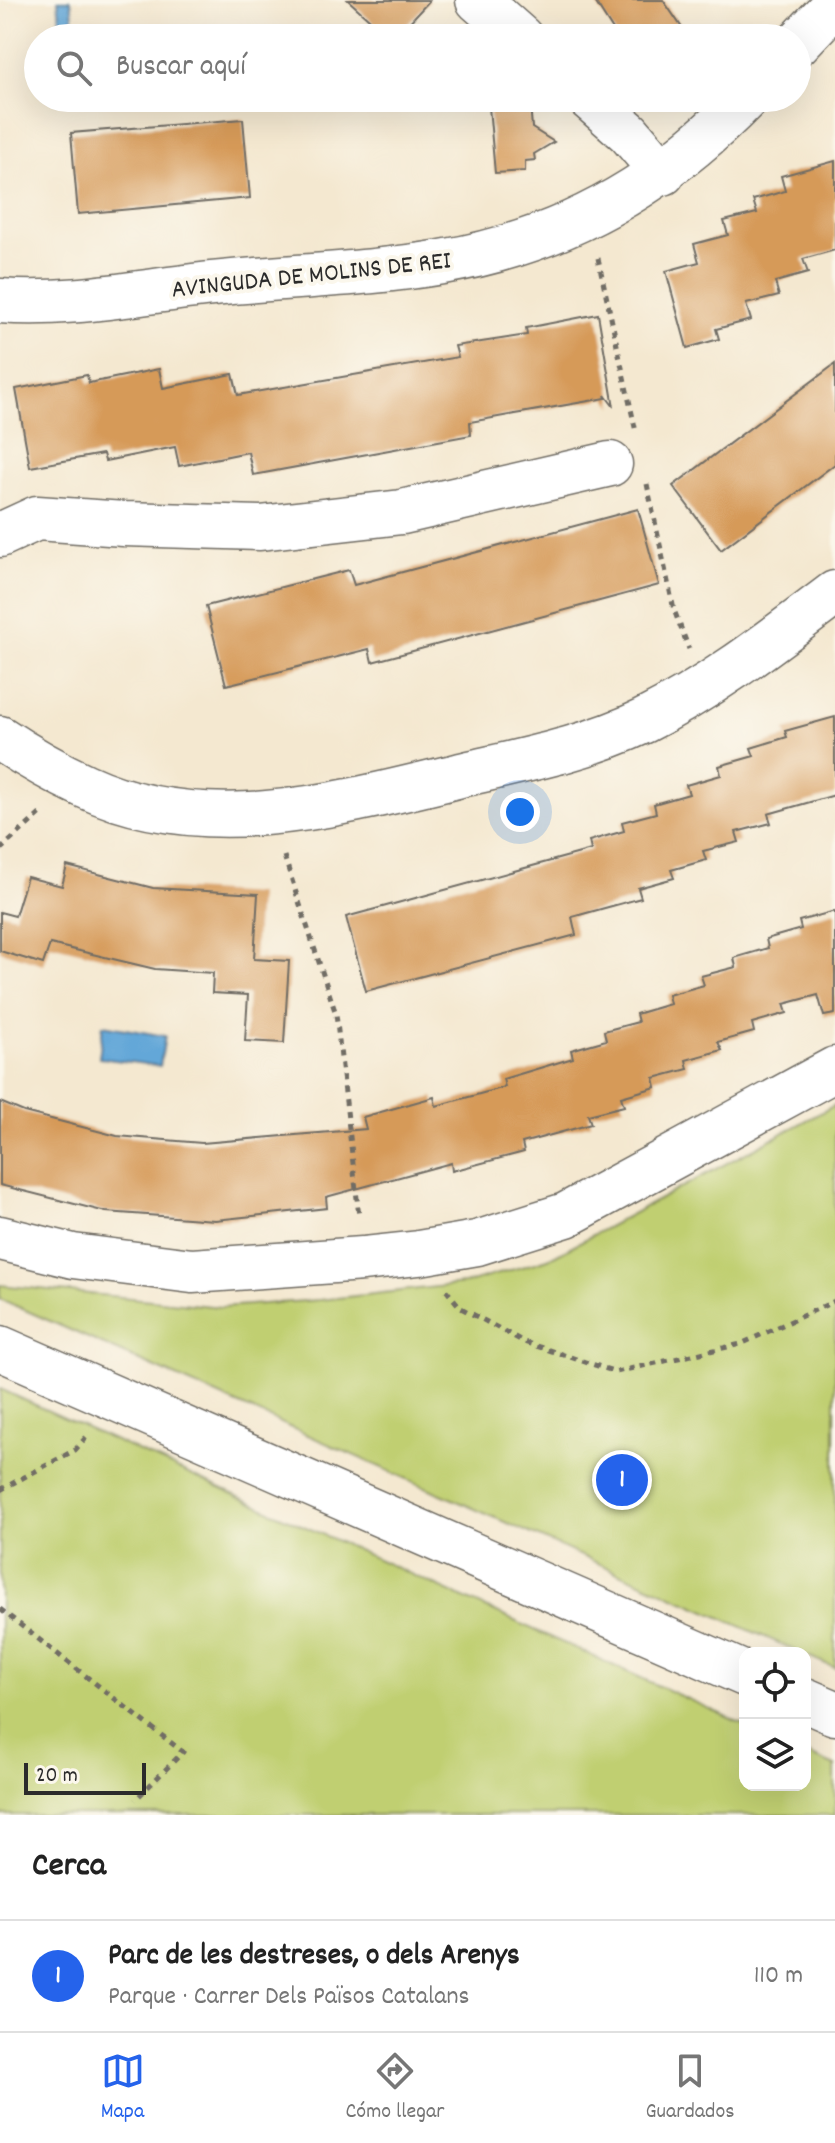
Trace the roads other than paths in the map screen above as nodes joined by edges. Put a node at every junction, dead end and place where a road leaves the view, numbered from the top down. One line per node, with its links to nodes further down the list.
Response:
1 (478, 0): 3 (street)
2 (835, 4): 4 (street)
3 (505, 24)
4 (811, 29)
5 (605, 112): 7 (street)
6 (733, 112): 7 (street, AVINGUDA DE MOLINS DE REI)
7 (663, 173): 8 (street, AVINGUDA DE MOLINS DE REI)
8 (7, 304)
9 (610, 464): 10 (street)
10 (0, 535)
11 (835, 593): 12 (street)
12 (0, 738)
13 (835, 1069): 14 (street)
14 (0, 1238)
15 (0, 1348): 16 (street)
16 (739, 1671)
17 (811, 1703): 18 (street)
18 (835, 1713)

